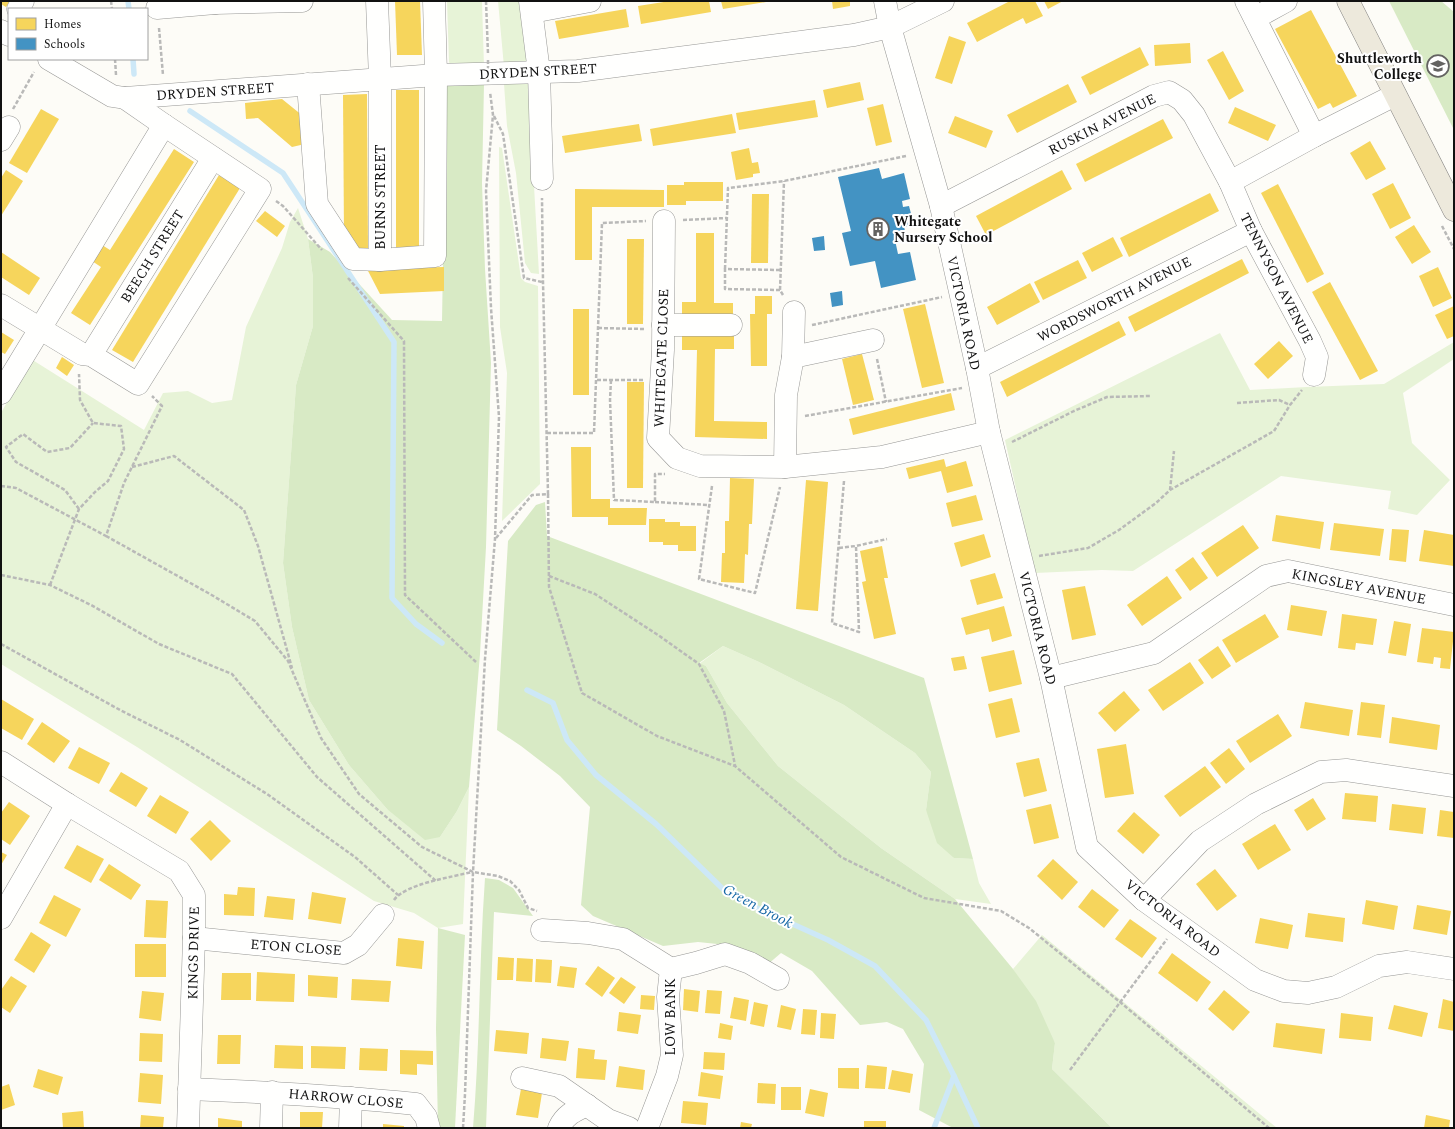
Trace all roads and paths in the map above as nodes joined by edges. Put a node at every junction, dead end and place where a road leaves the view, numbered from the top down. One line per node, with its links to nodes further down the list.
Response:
1 (302, 1): 10 (street)
2 (377, 1): 21 (street, BURNS STREET)
3 (434, 1): 20 (street)
4 (486, 1): 25 (path, bridge)
5 (590, 1): 11 (street)
6 (885, 1): 14 (street, VICTORIA ROAD)
7 (943, 1): 14 (street, DRYDEN STREET)
8 (1286, 1): 13 (street)
9 (1348, 1): 23 (main road)
10 (215, 2): 12 (street)
11 (531, 6): 17 (street)
12 (157, 8): 19 (path)
13 (1250, 10): 28 (street)
14 (890, 27): 17 (street, DRYDEN STREET); 29 (street, VICTORIA ROAD)
15 (115, 60): 18 (path)
16 (43, 62): 24 (street); 27 (path)
17 (539, 72): 20 (street, DRYDEN STREET); 31 (street)
18 (116, 75)
19 (163, 75)
20 (436, 75): 21 (street, DRYDEN STREET); 41 (street, BURNS STREET)
21 (380, 79): 22 (street, DRYDEN STREET); 41 (street, BURNS STREET)
22 (308, 84): 24 (street, DRYDEN STREET); 41 (street)
23 (1396, 94): 28 (street); 36 (main road)
24 (125, 98): 26 (street)
25 (493, 115): 45 (path); 85 (path)
26 (164, 125): 30 (street); 53 (street)
27 (5, 133)
28 (1314, 136): 33 (street)
29 (926, 152): 32 (path); 35 (street, VICTORIA ROAD)
30 (213, 158): 34 (street); 55 (street, BEECH STREET)
31 (542, 179): 45 (path)
32 (784, 181): 37 (path); 43 (path)
33 (1230, 182): 35 (street, RUSKIN AVENUE); 39 (street, TENNYSON AVENUE)
34 (260, 189): 40 (path); 62 (street)
35 (941, 206): 47 (street, VICTORIA ROAD)
36 (1454, 210)
37 (727, 218): 38 (path); 42 (path)
38 (664, 221): 51 (street, WHITEGATE CLOSE); 52 (path)
39 (1251, 231): 57 (street, TENNYSON AVENUE); 58 (street, WORDSWORTH AVENUE)
40 (324, 253)
41 (380, 260)
42 (725, 269): 43 (path); 46 (path)
43 (780, 270): 46 (path)
44 (345, 276): 95 (path)
45 (543, 282): 69 (path)
46 (780, 290): 49 (path)
47 (960, 293): 49 (path); 58 (street, VICTORIA ROAD)
48 (1, 305): 53 (street)
49 (794, 320): 56 (street)
50 (731, 324): 51 (street)
51 (663, 327): 52 (path); 61 (street, WHITEGATE CLOSE)
52 (598, 328): 59 (path)
53 (40, 329): 55 (street); 63 (street)
54 (873, 340): 56 (street)
55 (85, 354): 62 (street); 68 (path)
56 (793, 357): 67 (street)
57 (1314, 375): 66 (path)
58 (978, 376): 67 (path); 70 (street, VICTORIA ROAD)
59 (597, 380): 60 (path); 69 (path)
60 (611, 380): 61 (path); 80 (path)
61 (661, 380): 74 (street, WHITEGATE CLOSE)
62 (138, 384): 73 (path)
63 (1, 393)
64 (1150, 396): 70 (path)
65 (1237, 403): 66 (path)
66 (1290, 405): 78 (path)
67 (786, 419): 75 (street)
68 (93, 422): 82 (path); 82 (path)
69 (546, 433): 79 (path)
70 (992, 442): 72 (street, WHITEGATE CLOSE); 89 (street, VICTORIA ROAD)
71 (1174, 451): 78 (path)
72 (846, 460): 75 (street, WHITEGATE CLOSE); 88 (path)
73 (132, 466): 84 (path); 96 (path)
74 (715, 466): 75 (street, WHITEGATE CLOSE); 81 (path)
75 (785, 467): 81 (path)
76 (670, 474): 80 (path)
77 (2, 485): 83 (path)
78 (1170, 490): 89 (path)
79 (548, 494): 85 (path); 91 (path)
80 (655, 502): 81 (path)
81 (709, 505)
82 (79, 509): 83 (path)
83 (75, 520): 84 (path); 92 (path)
84 (106, 536): 96 (path)
85 (495, 539): 102 (path)
86 (887, 540): 87 (path)
87 (856, 546): 88 (path); 88 (path)
88 (839, 548)
89 (1021, 558): 97 (street, VICTORIA ROAD)
90 (1, 575): 92 (path)
91 (548, 576): 99 (path); 99 (path)
92 (50, 585): 103 (path)
93 (1454, 605): 97 (street, KINGSLEY AVENUE)
94 (1, 644): 104 (path)
95 (476, 662)
96 (295, 678): 102 (path)
97 (1051, 678): 105 (street, VICTORIA ROAD)
98 (1, 762): 101 (street, KINGS DRIVE)
99 (735, 766): 114 (path)
100 (1454, 786): 105 (street)
101 (67, 804): 107 (street); 110 (street, KINGS DRIVE)
102 (473, 872): 103 (path); 108 (path); 125 (path)
103 (436, 881): 104 (path)
104 (398, 895): 106 (path)
105 (1144, 900): 109 (street, VICTORIA ROAD)
106 (383, 915): 110 (street, ETON CLOSE)
107 (1, 918)
108 (542, 921): 112 (street)
109 (1178, 924): 111 (street, VICTORIA ROAD); 114 (path)
110 (194, 938): 117 (street, KINGS DRIVE)
111 (1454, 969)
112 (671, 970): 113 (street, LOW BANK); 128 (street, LOW BANK)
113 (778, 979)
114 (1120, 1002): 115 (path); 129 (path)
115 (1070, 1070)
116 (522, 1078): 120 (street)
117 (189, 1089): 118 (street, HARROW CLOSE); 121 (street, KINGS DRIVE)
118 (272, 1092): 119 (street, HARROW CLOSE); 122 (street, HARROW CLOSE)
119 (351, 1098): 123 (street); 124 (street, HARROW CLOSE)
120 (580, 1100): 126 (street); 127 (street)
121 (188, 1128)
122 (271, 1128)
123 (350, 1128)
124 (429, 1128)
125 (463, 1128)
126 (559, 1128)
127 (629, 1128)
128 (647, 1128)
129 (1269, 1128)

